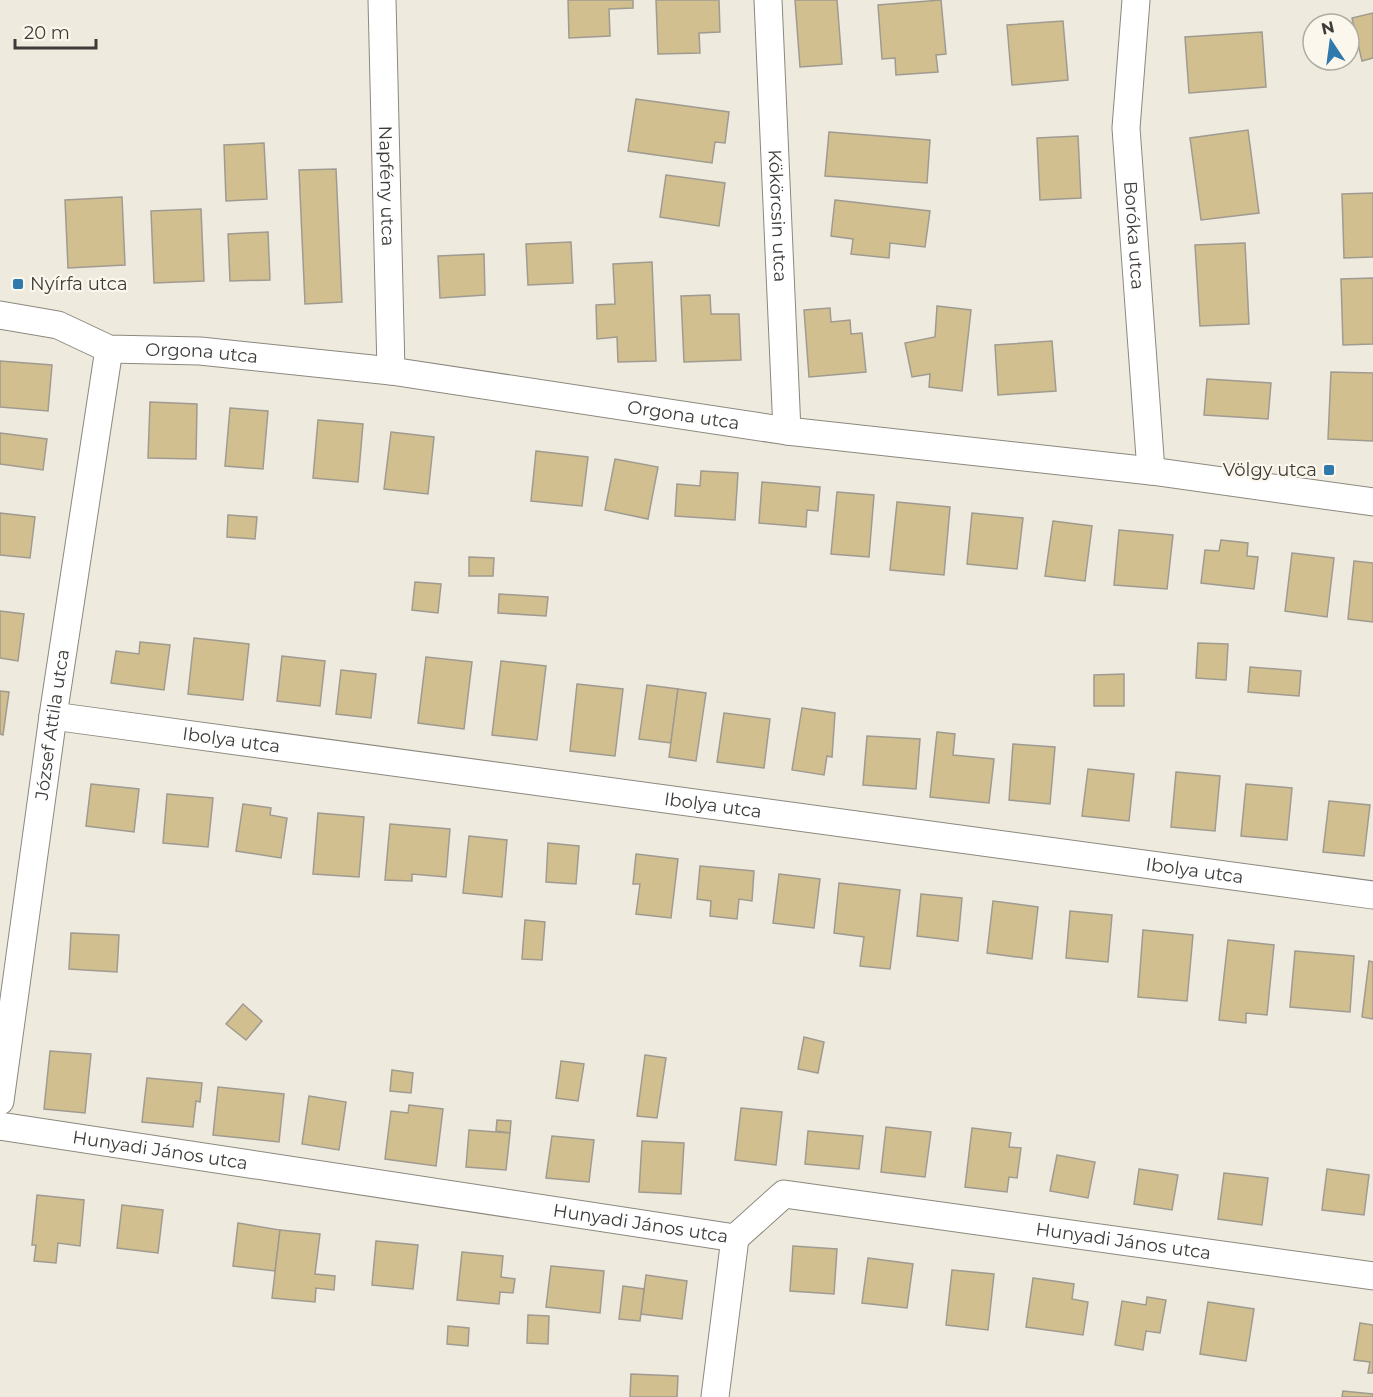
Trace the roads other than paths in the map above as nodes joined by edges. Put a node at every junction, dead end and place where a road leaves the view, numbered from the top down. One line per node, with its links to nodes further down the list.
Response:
1 (382, 0): 6 (street, Napfény utca)
2 (768, 0): 7 (street, Kökörcsin utca)
3 (1136, 0): 8 (street, Boróka utca)
4 (0, 315): 5 (street, Orgona utca)
5 (109, 349): 6 (street, Orgona utca); 10 (street, József Attila utca)
6 (391, 371): 7 (street, Orgona utca)
7 (786, 431): 8 (street, Orgona utca)
8 (1151, 471): 9 (street, Orgona utca)
9 (1373, 502)
10 (53, 716): 11 (street, Ibolya utca); 12 (street, József Attila utca)
11 (1373, 895)
12 (0, 1101)
13 (0, 1126): 14 (street, Hunyadi János utca)
14 (735, 1238): 15 (street, Hunyadi János utca); 16 (street)
15 (1373, 1276)
16 (715, 1397)

